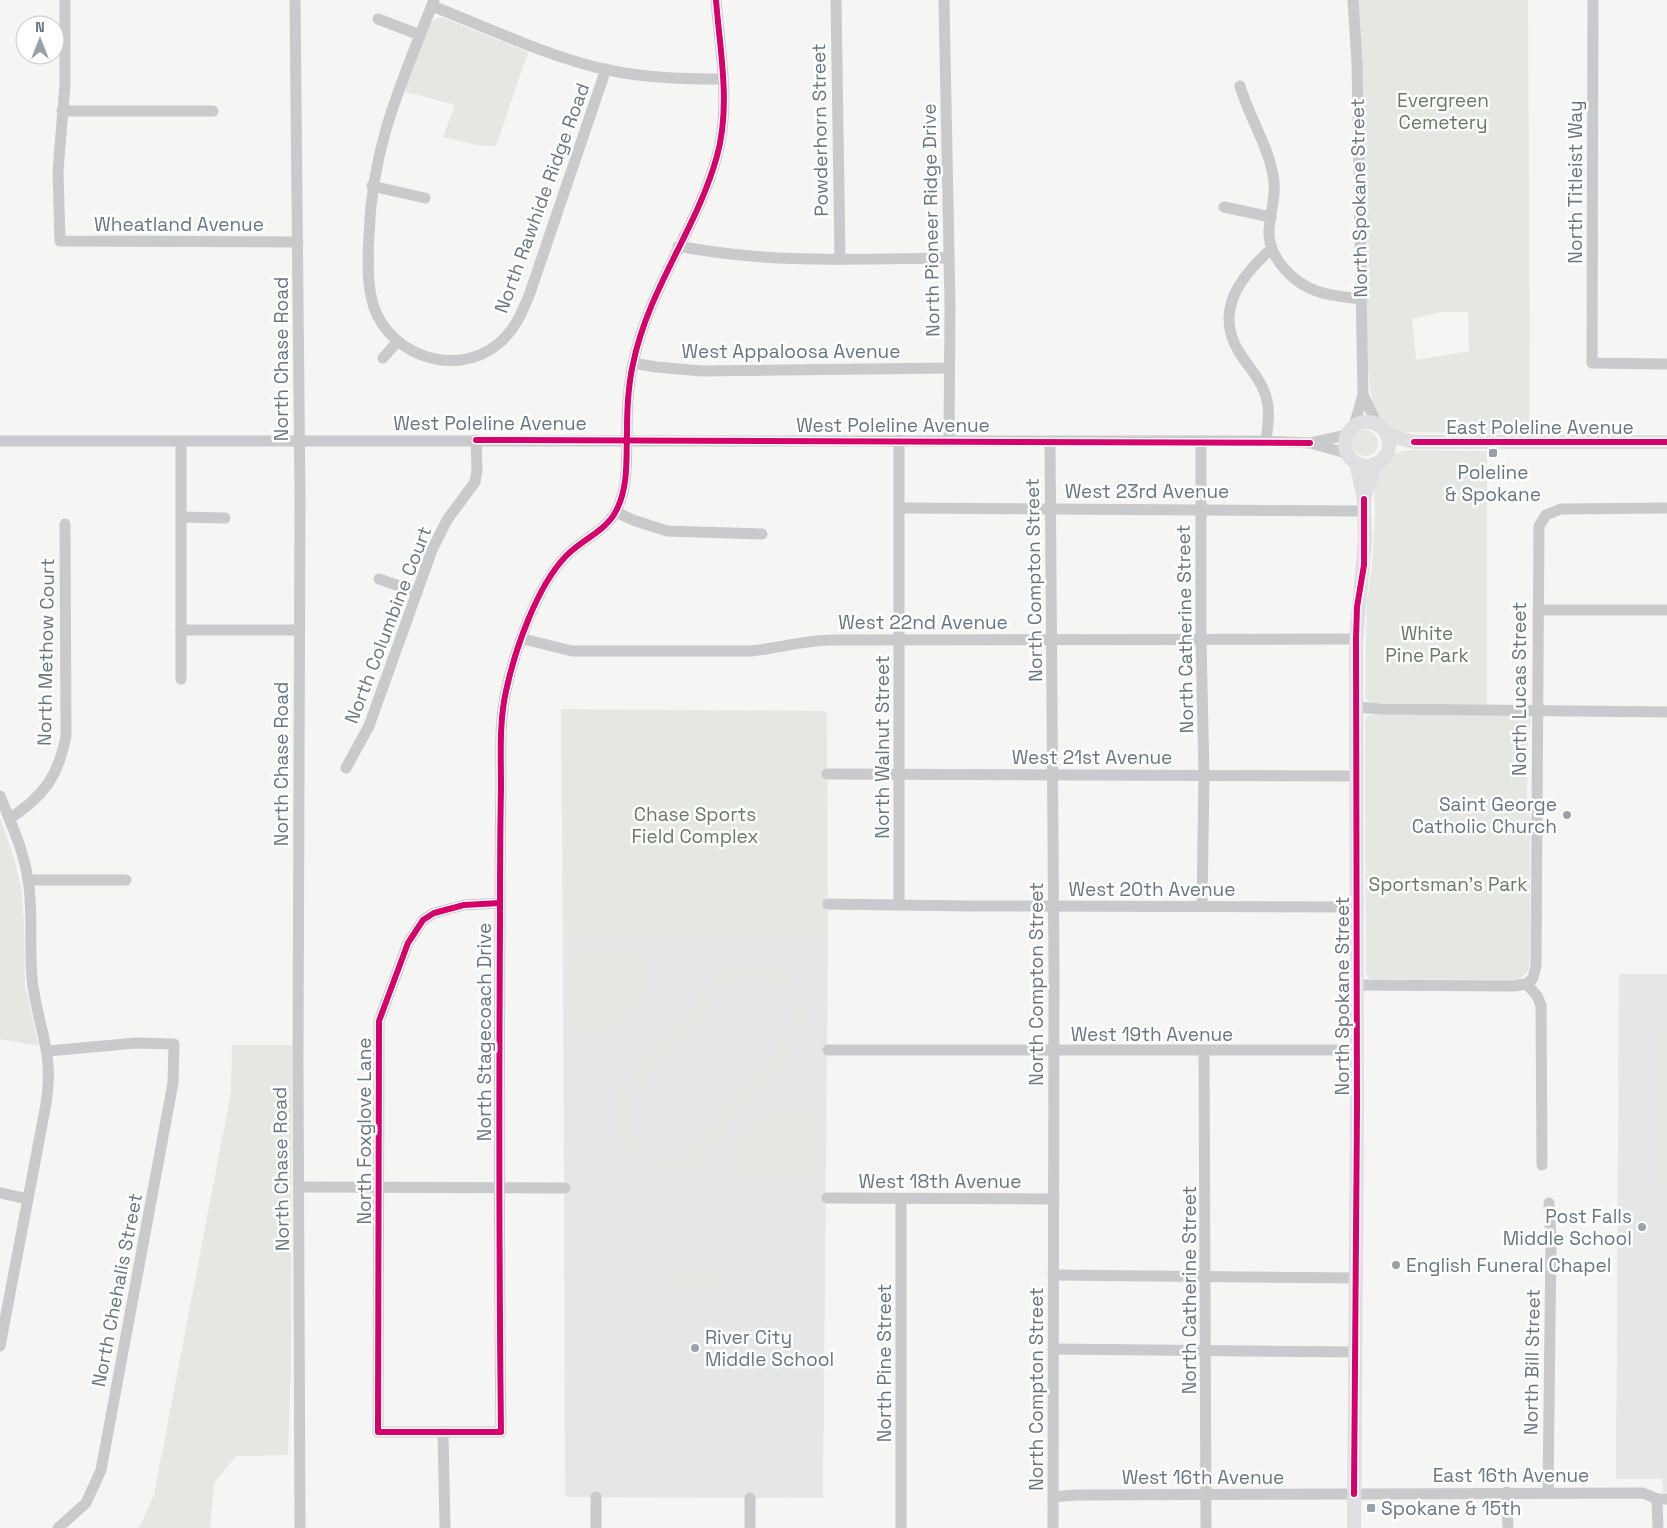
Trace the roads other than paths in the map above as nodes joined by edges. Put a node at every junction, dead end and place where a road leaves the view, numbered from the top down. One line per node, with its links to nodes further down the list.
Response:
1 (65, 0): 14 (street)
2 (295, 0): 20 (street, North Chase Road)
3 (716, 0): 12 (street, North Stagecoach Drive)
4 (836, 0): 24 (street, Powderhorn Street)
5 (944, 0): 23 (street, North Pioneer Ridge Drive)
6 (1353, 0): 25 (street, North Spokane Street)
7 (1593, 0): 29 (street, North Titleist Way)
8 (433, 3): 10 (street, North Rawhide Ridge Road); 11 (street)
9 (378, 19): 10 (street)
10 (420, 34): 16 (street, North Rawhide Ridge Road)
11 (606, 69): 12 (street); 26 (street, North Rawhide Ridge Road)
12 (722, 79): 21 (street, North Stagecoach Drive)
13 (1240, 86): 19 (street)
14 (62, 111): 15 (street); 20 (street, Wheatland Avenue)
15 (213, 111)
16 (372, 186): 17 (street); 26 (street, North Rawhide Ridge Road)
17 (425, 198)
18 (1224, 207): 19 (street)
19 (1271, 217): 22 (street)
20 (298, 242): 40 (street, North Chase Road)
21 (678, 246): 24 (street); 28 (street, North Stagecoach Drive)
22 (1271, 249): 25 (street); 43 (street)
23 (948, 258): 24 (street); 30 (street, North Pioneer Ridge Drive)
24 (840, 259)
25 (1360, 299): 31 (street, North Spokane Street)
26 (396, 342): 27 (street)
27 (383, 358)
28 (633, 363): 30 (street, West Appaloosa Avenue); 36 (street, North Stagecoach Drive)
29 (1667, 364)
30 (949, 368): 38 (street, North Pioneer Ridge Drive)
31 (1363, 395): 32 (street, North Spokane Street); 33 (street, North Spokane Street)
32 (1377, 424): 33 (main road); 34 (main road)
33 (1350, 430): 47 (street, West Poleline Avenue); 48 (main road)
34 (1387, 435): 45 (main road, East Poleline Avenue); 49 (main road)
35 (476, 440): 36 (street, West Poleline Avenue); 40 (street, West Poleline Avenue); 61 (street, North Columbine Court)
36 (626, 440): 37 (street, West Poleline Avenue); 55 (street, North Stagecoach Drive)
37 (899, 440): 38 (street, West Poleline Avenue); 51 (street, North Walnut Street)
38 (949, 440): 41 (street, West Poleline Avenue)
39 (0, 441): 44 (street, West Poleline Avenue)
40 (298, 441): 44 (street, West Poleline Avenue); 65 (street, North Chase Road)
41 (1050, 441): 42 (street, West Poleline Avenue); 52 (street, North Compton Street)
42 (1201, 441): 43 (street, West Poleline Avenue); 54 (street, North Catherine Street)
43 (1266, 441): 47 (street, West Poleline Avenue)
44 (180, 442): 56 (street)
45 (1414, 442): 46 (main road, East Poleline Avenue); 49 (main road, East Poleline Avenue)
46 (1667, 442)
47 (1310, 443): 48 (street, West Poleline Avenue)
48 (1351, 458): 49 (main road); 50 (main road, North Spokane Street)
49 (1380, 460): 50 (main road, North Spokane Street)
50 (1364, 505): 54 (street, West 23rd Avenue); 68 (main road, North Spokane Street)
51 (900, 508): 52 (street, West 23rd Avenue); 69 (street, North Walnut Street)
52 (1050, 508): 54 (street, West 23rd Avenue); 70 (street, North Compton Street)
53 (1667, 508): 62 (street, North Lucas Street)
54 (1201, 509): 67 (street, North Catherine Street)
55 (616, 512): 59 (street); 66 (street, North Stagecoach Drive)
56 (181, 517): 57 (street); 64 (street)
57 (225, 518)
58 (65, 524): 82 (street, North Methow Court)
59 (762, 534)
60 (379, 579): 61 (street)
61 (417, 592): 75 (street, North Columbine Court)
62 (1538, 610): 63 (street); 73 (street, North Lucas Street)
63 (1667, 610)
64 (181, 630): 65 (street); 71 (street)
65 (299, 630): 99 (street, North Chase Road)
66 (522, 639): 69 (street, West 22nd Avenue); 85 (street, North Stagecoach Drive)
67 (1201, 639): 68 (street, West 22nd Avenue); 70 (street, West 22nd Avenue); 79 (street, North Catherine Street)
68 (1356, 639): 72 (main road, North Spokane Street)
69 (900, 640): 70 (street, West 22nd Avenue); 77 (street, North Walnut Street)
70 (1053, 641): 78 (street, North Compton Street)
71 (180, 680)
72 (1356, 707): 73 (street); 80 (main road, North Spokane Street)
73 (1536, 710): 74 (street); 91 (street, North Lucas Street)
74 (1667, 712)
75 (346, 768)
76 (828, 774): 77 (street, West 21st Avenue)
77 (899, 774): 78 (street, West 21st Avenue); 87 (street, North Walnut Street)
78 (1053, 774): 79 (street, West 21st Avenue); 88 (street, North Compton Street)
79 (1204, 775): 80 (street, West 21st Avenue); 89 (street, North Catherine Street)
80 (1356, 776): 90 (main road, North Spokane Street)
81 (0, 796): 82 (street)
82 (9, 819): 83 (street)
83 (28, 880): 84 (street); 97 (street)
84 (126, 880)
85 (500, 903): 100 (street, North Foxglove Lane); 101 (street, North Stagecoach Drive)
86 (828, 904): 87 (street, West 20th Avenue)
87 (899, 905): 88 (street, West 20th Avenue)
88 (1053, 906): 89 (street, West 20th Avenue); 95 (street, North Compton Street)
89 (1202, 906): 90 (street, West 20th Avenue)
90 (1356, 907): 92 (main road, North Spokane Street)
91 (1527, 984): 92 (street); 98 (street)
92 (1356, 985): 94 (main road, North Spokane Street)
93 (828, 1050): 95 (street, West 19th Avenue)
94 (1356, 1050): 96 (street, West 19th Avenue); 111 (main road, North Spokane Street)
95 (1054, 1051): 96 (street, West 19th Avenue); 107 (street, North Compton Street)
96 (1204, 1051): 110 (street, North Catherine Street)
97 (48, 1052): 105 (street); 126 (street, North Chehalis Street)
98 (1542, 1165)
99 (299, 1187): 100 (street); 127 (street, North Chase Road)
100 (379, 1188): 101 (street); 117 (street, North Foxglove Lane)
101 (499, 1188): 102 (street); 117 (street, North Stagecoach Drive)
102 (565, 1188)
103 (0, 1193): 105 (street)
104 (827, 1198): 106 (street, West 18th Avenue)
105 (28, 1199): 112 (street)
106 (902, 1199): 107 (street, West 18th Avenue); 131 (street, North Pine Street)
107 (1054, 1199): 109 (street, North Compton Street)
108 (1549, 1203): 119 (street, North Bill Street)
109 (1054, 1274): 110 (street); 114 (street, North Compton Street)
110 (1206, 1277): 111 (street); 115 (street, North Catherine Street)
111 (1356, 1278): 116 (main road, North Spokane Street)
112 (3, 1316): 113 (street)
113 (0, 1346)
114 (1053, 1349): 115 (street); 123 (street, North Compton Street)
115 (1207, 1351): 116 (street); 120 (street, North Catherine Street)
116 (1356, 1352): 121 (main road, North Spokane Street)
117 (443, 1432): 128 (street)
118 (1507, 1492): 119 (street, East 16th Avenue); 121 (street, East 16th Avenue); 135 (street)
119 (1548, 1492): 125 (street, East 16th Avenue)
120 (1207, 1494): 121 (street, West 16th Avenue); 123 (street, West 16th Avenue); 133 (street, North Catherine Street)
121 (1354, 1494): 134 (main road, North Spokane Street)
122 (596, 1497): 129 (street)
123 (1053, 1497): 132 (street, North Compton Street)
124 (750, 1498): 130 (street)
125 (1662, 1498): 136 (street)
126 (58, 1528)
127 (300, 1528)
128 (445, 1528)
129 (596, 1528)
130 (750, 1528)
131 (902, 1528)
132 (1053, 1528)
133 (1206, 1528)
134 (1354, 1528)
135 (1508, 1528)
136 (1658, 1528)

